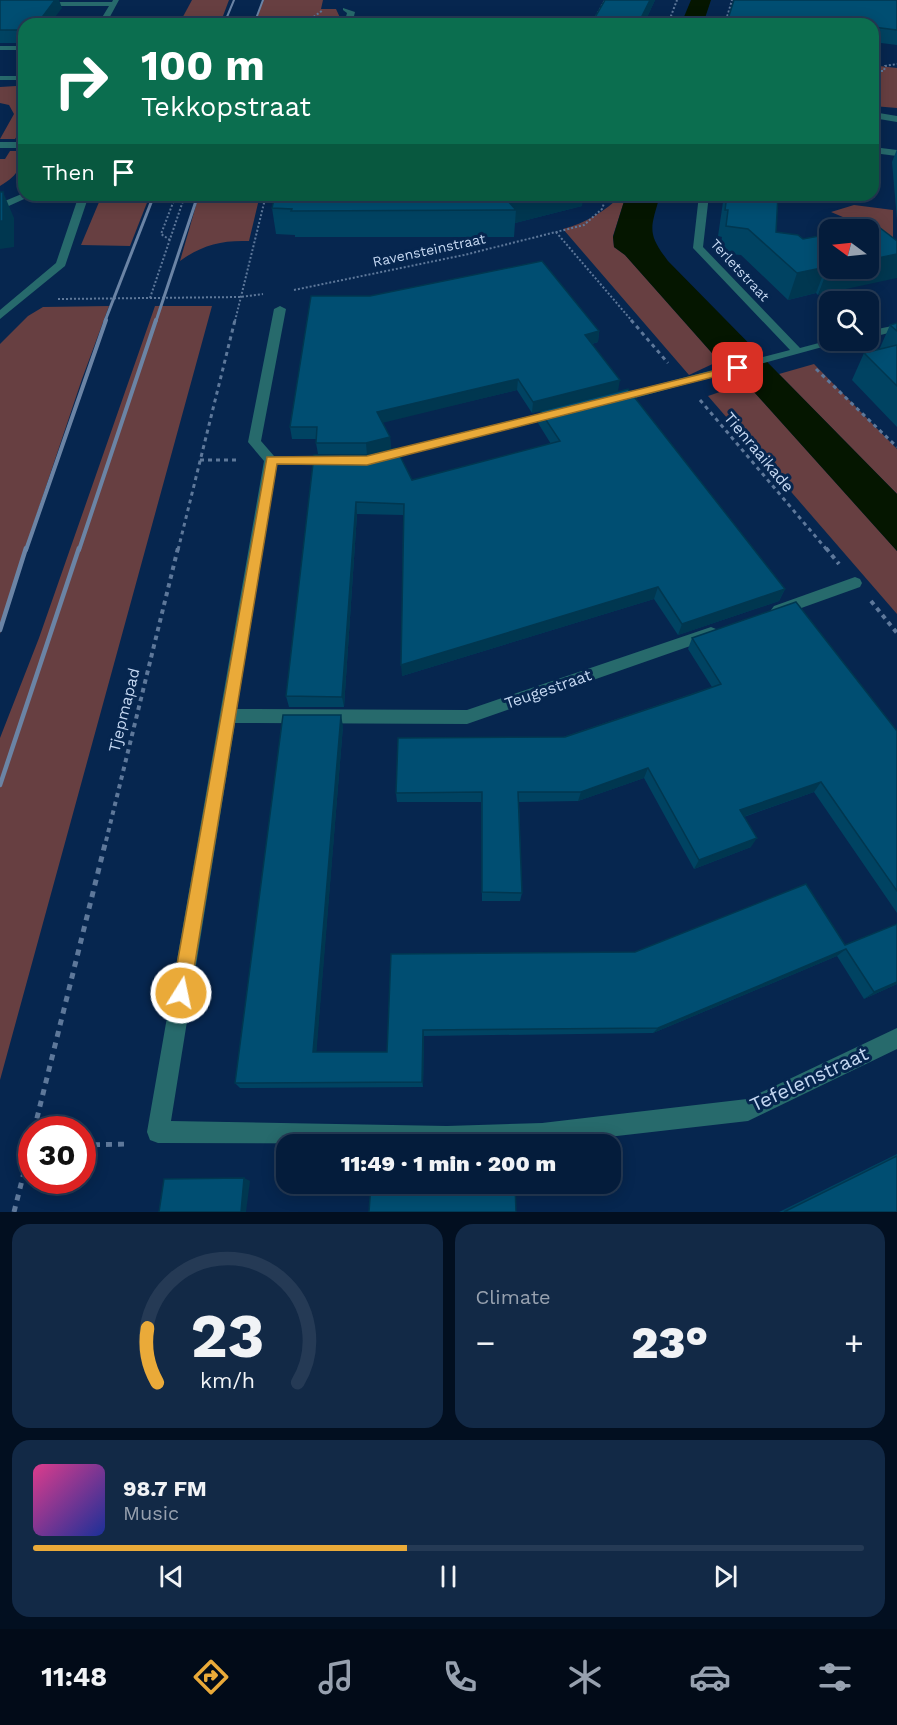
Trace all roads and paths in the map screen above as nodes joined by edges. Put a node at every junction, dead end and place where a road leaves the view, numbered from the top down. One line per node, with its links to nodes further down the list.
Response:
1 (605, 0): 11 (path)
2 (677, 0): 12 (path)
3 (732, 0): 13 (path)
4 (115, 2): 5 (street); 8 (street)
5 (0, 4)
6 (327, 7): 9 (path)
7 (345, 9): 10 (street)
8 (106, 18)
9 (312, 18)
10 (350, 18)
11 (595, 18)
12 (670, 18)
13 (727, 18)
14 (0, 48): 15 (street)
15 (18, 48)
16 (897, 64): 17 (path)
17 (879, 71)
18 (0, 75): 19 (street)
19 (18, 78)
20 (879, 116): 21 (street)
21 (897, 117)
22 (0, 145): 23 (street)
23 (18, 145)
24 (879, 151): 25 (street)
25 (897, 153)
26 (18, 199): 33 (street)
27 (82, 201): 41 (street)
28 (174, 201): 35 (path)
29 (183, 201): 35 (path)
30 (264, 201): 37 (path, Tjepmapad)
31 (605, 201): 34 (path, Ravensteinstraat)
32 (703, 201): 45 (street, Terletstraat)
33 (0, 207)
34 (556, 232): 36 (path, Ravensteinstraat); 46 (path, Tienraaikade)
35 (170, 240): 39 (path)
36 (290, 290)
37 (240, 297): 39 (path); 40 (path); 59 (path, Tjepmapad)
38 (98, 298): 39 (path)
39 (150, 298)
40 (275, 301): 50 (street)
41 (1, 315)
42 (897, 328): 43 (street)
43 (879, 332)
44 (819, 346): 45 (street)
45 (797, 351): 46 (street); 49 (path)
46 (684, 382): 47 (street); 53 (path, Tienraaikade)
47 (605, 402)
48 (571, 410): 52 (street)
49 (897, 447)
50 (271, 460): 51 (street); 57 (street)
51 (343, 460)
52 (367, 460)
53 (855, 583): 54 (street); 56 (path, Tienraaikade)
54 (766, 614)
55 (722, 629): 57 (street, Teugestraat)
56 (897, 633)
57 (228, 716): 60 (street)
58 (897, 1038): 60 (street, Tefelenstraat)
59 (37, 1116)
60 (158, 1132): 61 (path)
61 (96, 1145)
62 (18, 1194): 63 (path)
63 (14, 1212)

